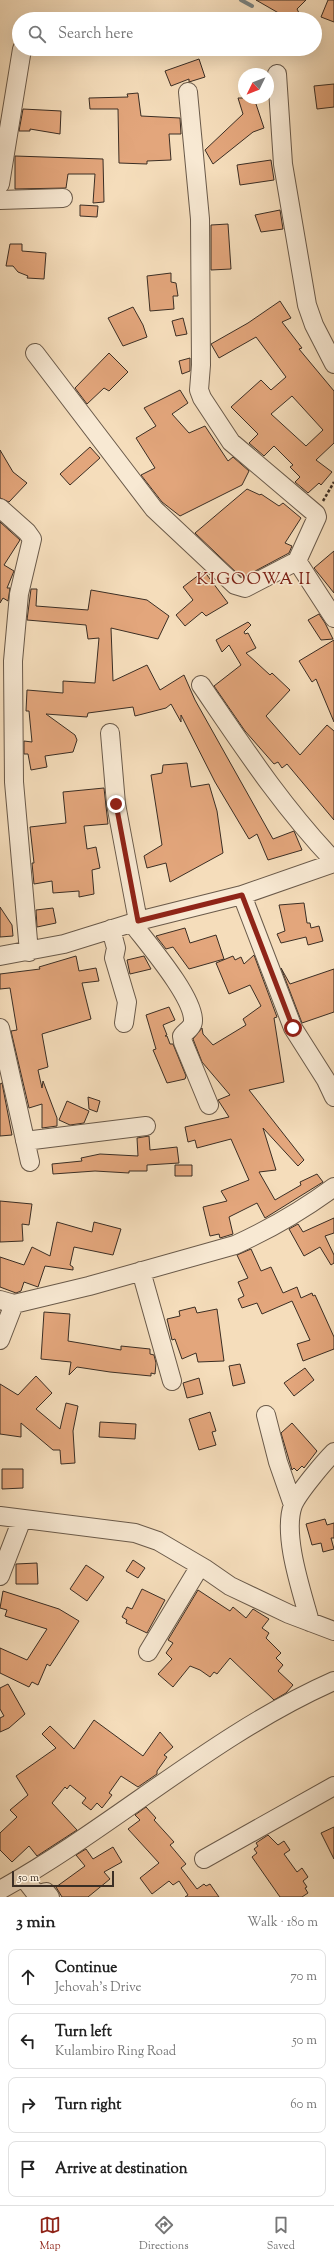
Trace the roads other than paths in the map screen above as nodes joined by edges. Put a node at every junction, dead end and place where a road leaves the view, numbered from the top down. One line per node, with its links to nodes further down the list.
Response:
1 (21, 56): 4 (street)
2 (277, 74): 8 (street)
3 (188, 92): 10 (street)
4 (0, 184)
5 (63, 198): 6 (street)
6 (0, 200)
7 (35, 353): 10 (street)
8 (334, 364)
9 (0, 508): 12 (street)
10 (297, 562): 11 (street)
11 (334, 618)
12 (6, 647): 15 (street)
13 (201, 685): 16 (street)
14 (110, 733): 18 (street)
15 (7, 781): 20 (street)
16 (334, 862): 17 (street)
17 (242, 895): 18 (street); 24 (street)
18 (135, 922): 19 (street); 25 (street)
19 (111, 929): 20 (street); 22 (street)
20 (29, 952): 21 (street)
21 (0, 956)
22 (124, 1023)
23 (0, 1028): 27 (street)
24 (334, 1097)
25 (209, 1106)
26 (146, 1126): 27 (street)
27 (26, 1141): 28 (street)
28 (30, 1162)
29 (334, 1187): 30 (street)
30 (141, 1271): 31 (street); 33 (street)
31 (7, 1302): 32 (street)
32 (0, 1340)
33 (172, 1381)
34 (266, 1415): 36 (street)
35 (334, 1452): 36 (street)
36 (293, 1505): 41 (street)
37 (0, 1516): 38 (street)
38 (22, 1519): 39 (street); 40 (street)
39 (200, 1566): 41 (street); 43 (street)
40 (0, 1576)
41 (310, 1622): 42 (street)
42 (334, 1631)
43 (148, 1652)
44 (334, 1681): 47 (street)
45 (334, 1786): 46 (street)
46 (204, 1859)
47 (23, 1877): 48 (street); 49 (street)
48 (0, 1890)
49 (50, 1897)

